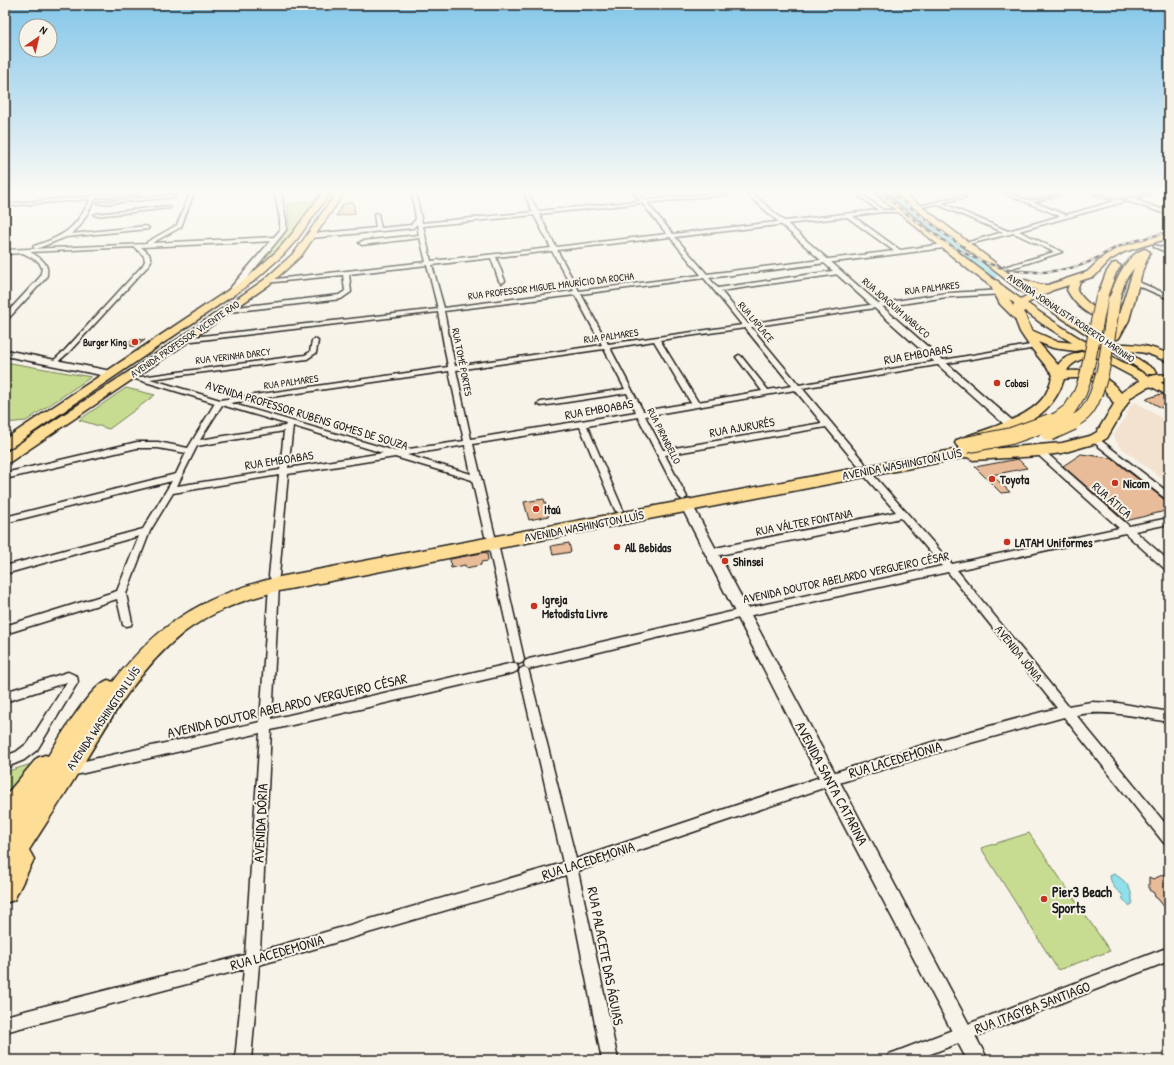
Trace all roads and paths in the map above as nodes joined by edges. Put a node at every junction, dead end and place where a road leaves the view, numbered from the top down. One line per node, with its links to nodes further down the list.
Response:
1 (47, 243): 25 (street)
2 (149, 243): 19 (street)
3 (195, 243): 19 (street)
4 (273, 243): 45 (street)
5 (289, 243): 45 (main road, AVENIDA PROFESSOR VICENTE RAO)
6 (306, 243): 38 (main road, AVENIDA PROFESSOR VICENTE RAO)
7 (424, 243): 31 (street, RUA TOMÉ PORTES)
8 (551, 243): 24 (street, RUA PIRANDELLO)
9 (607, 243): 24 (street)
10 (678, 243): 35 (street, RUA LAPLACE)
11 (805, 243): 30 (street, RUA JOAQUIM NABUCO)
12 (886, 243): 26 (street)
13 (940, 243): 21 (main road, AVENIDA JORNALISTA ROBERTO MARINHO)
14 (964, 243): 43 (main road, AVENIDA JORNALISTA ROBERTO MARINHO)
15 (971, 243): 32 (main road)
16 (1040, 243): 32 (street)
17 (1153, 243): 23 (highway, AVENIDA WASHINGTON LUÍS)
18 (1163, 243): 22 (highway, AVENIDA WASHINGTON LUÍS)
19 (144, 245): 20 (street)
20 (136, 246): 25 (street); 71 (street)
21 (944, 246): 26 (street, RUA PROFESSOR MIGUEL MAURÍCIO DA ROCHA); 41 (main road, AVENIDA JORNALISTA ROBERTO MARINHO)
22 (1156, 246): 23 (highway, AVENIDA WASHINGTON LUÍS); 27 (street)
23 (1142, 248): 36 (highway); 39 (highway); 47 (highway, AVENIDA WASHINGTON LUÍS)
24 (554, 249): 29 (street); 44 (street, RUA PIRANDELLO)
25 (23, 251): 28 (street); 53 (street)
26 (898, 251): 30 (street, RUA PROFESSOR MIGUEL MAURÍCIO DA ROCHA)
27 (1169, 251)
28 (5, 252)
29 (493, 256): 31 (street); 37 (street)
30 (825, 260): 33 (street, RUA JOAQUIM NABUCO); 35 (street, RUA PROFESSOR MIGUEL MAURÍCIO DA ROCHA)
31 (430, 263): 34 (street); 51 (street, RUA TOMÉ PORTES)
32 (1006, 268): 43 (main road)
33 (838, 272): 42 (street); 49 (street, RUA JOAQUIM NABUCO)
34 (346, 273): 38 (street); 50 (street)
35 (706, 276): 42 (street, RUA LAPLACE); 44 (street, RUA PROFESSOR MIGUEL MAURÍCIO DA ROCHA)
36 (1076, 279): 40 (highway); 54 (highway)
37 (502, 281)
38 (268, 282): 50 (main road, AVENIDA PROFESSOR VICENTE RAO)
39 (1134, 282): 46 (street); 54 (highway)
40 (1049, 288): 43 (highway); 43 (highway)
41 (1000, 289): 48 (main road, AVENIDA JORNALISTA ROBERTO MARINHO); 49 (street, RUA PALMARES); 52 (highway)
42 (716, 290): 55 (street, RUA LAPLACE)
43 (1029, 290): 48 (highway); 61 (main road, AVENIDA JORNALISTA ROBERTO MARINHO)
44 (576, 293): 51 (street, RUA PROFESSOR MIGUEL MAURÍCIO DA ROCHA); 62 (street, RUA PIRANDELLO)
45 (229, 295): 73 (main road, AVENIDA PROFESSOR VICENTE RAO)
46 (1169, 297)
47 (1108, 299): 94 (highway, AVENIDA WASHINGTON LUÍS, bridge); 94 (highway, AVENIDA WASHINGTON LUÍS, bridge)
48 (1020, 302): 52 (highway); 64 (main road, AVENIDA JORNALISTA ROBERTO MARINHO)
49 (876, 306): 55 (street, RUA PALMARES); 70 (street, RUA JOAQUIM NABUCO)
50 (229, 310): 59 (main road, AVENIDA PROFESSOR VICENTE RAO)
51 (441, 310): 59 (street, RUA PROFESSOR MIGUEL MAURÍCIO DA ROCHA); 72 (street, RUA TOMÉ PORTES)
52 (1019, 317): 56 (highway)
53 (5, 319)
54 (1123, 320): 57 (highway)
55 (747, 326): 58 (street, RUA PALMARES); 77 (street, RUA LAPLACE)
56 (1025, 331): 64 (highway); 74 (highway)
57 (1119, 332): 61 (highway); 66 (highway)
58 (656, 339): 62 (street, RUA PALMARES); 84 (street)
59 (184, 340): 75 (main road, AVENIDA PROFESSOR VICENTE RAO)
60 (315, 341): 75 (street, RUA VERINHA DARCY)
61 (1109, 345): 64 (highway); 68 (highway); 76 (main road, AVENIDA JORNALISTA ROBERTO MARINHO)
62 (606, 346): 72 (street, RUA PALMARES); 78 (street, RUA PIRANDELLO)
63 (1030, 348): 70 (street, RUA EMBOABAS)
64 (1091, 349): 74 (highway); 76 (main road, AVENIDA JORNALISTA ROBERTO MARINHO)
65 (5, 353): 71 (street)
66 (1169, 354)
67 (739, 357): 80 (street)
68 (1169, 358)
69 (5, 359): 73 (street)
70 (940, 362): 77 (street, RUA EMBOABAS); 88 (street, RUA JOAQUIM NABUCO)
71 (54, 363): 73 (street)
72 (452, 369): 81 (street, RUA PALMARES); 91 (street, RUA TOMÉ PORTES)
73 (107, 376): 92 (main road, AVENIDA PROFESSOR VICENTE RAO)
74 (1060, 376): 82 (highway); 88 (highway)
75 (136, 377): 81 (street, AVENIDA PROFESSOR RUBENS GOMES DE SOUZA); 98 (main road, AVENIDA PROFESSOR VICENTE RAO)
76 (1160, 381): 79 (main road, AVENIDA JORNALISTA ROBERTO MARINHO); 82 (highway)
77 (797, 387): 80 (street, RUA EMBOABAS); 87 (street, RUA LAPLACE)
78 (628, 391): 83 (street); 85 (street, RUA PIRANDELLO)
79 (1169, 392)
80 (767, 393): 84 (street, RUA EMBOABAS)
81 (220, 402): 89 (street, AVENIDA PROFESSOR RUBENS GOMES DE SOUZA); 93 (street)
82 (1120, 403): 90 (highway)
83 (541, 404)
84 (696, 405): 85 (street, RUA EMBOABAS)
85 (640, 414): 86 (street, RUA EMBOABAS); 96 (street, RUA PIRANDELLO)
86 (583, 424): 91 (street, RUA EMBOABAS); 107 (street)
87 (828, 424): 96 (street, RUA AJURURÉS); 99 (street, RUA LAPLACE)
88 (1010, 424): 94 (highway)
89 (289, 426): 93 (street); 97 (street, AVENIDA PROFESSOR RUBENS GOMES DE SOUZA); 100 (street, AVENIDA DÓRIA)
90 (1095, 439): 95 (highway); 105 (street)
91 (468, 442): 97 (street, RUA EMBOABAS); 103 (street, RUA TOMÉ PORTES)
92 (5, 445)
93 (193, 448): 101 (street); 102 (street)
94 (959, 449): 95 (highway); 99 (highway, AVENIDA WASHINGTON LUÍS)
95 (1039, 452): 111 (street, RUA ÁTICA)
96 (660, 453): 106 (street, RUA PIRANDELLO)
97 (395, 454): 100 (street, RUA EMBOABAS); 103 (street, AVENIDA PROFESSOR RUBENS GOMES DE SOUZA)
98 (5, 459)
99 (863, 468): 106 (highway, AVENIDA WASHINGTON LUÍS); 108 (street, AVENIDA JÔNIA)
100 (284, 472): 104 (street, RUA EMBOABAS); 118 (street, AVENIDA DÓRIA)
101 (5, 476)
102 (179, 476): 104 (street); 109 (street)
103 (476, 478): 113 (street, RUA TOMÉ PORTES)
104 (171, 490): 112 (street)
105 (1169, 496)
106 (685, 502): 107 (highway, AVENIDA WASHINGTON LUÍS); 113 (highway, AVENIDA WASHINGTON LUÍS); 114 (street, AVENIDA SANTA CATARINA)
107 (619, 510): 113 (highway, AVENIDA WASHINGTON LUÍS)
108 (903, 514): 114 (street, RUA VÁLTER FONTANA); 116 (street, AVENIDA JÔNIA)
109 (5, 520)
110 (1169, 521): 111 (street, AVENIDA DOUTOR ABELARDO VERGUEIRO CÉSAR)
111 (1128, 529): 115 (street, RUA ÁTICA); 116 (street, AVENIDA DOUTOR ABELARDO VERGUEIRO CÉSAR)
112 (146, 531): 117 (street); 119 (street)
113 (491, 540): 118 (highway, AVENIDA WASHINGTON LUÍS); 123 (street, RUA PALACETE DAS ÁGUIAS)
114 (710, 553): 120 (street, AVENIDA SANTA CATARINA)
115 (1169, 567)
116 (950, 568): 120 (street, AVENIDA DOUTOR ABELARDO VERGUEIRO CÉSAR); 125 (street, AVENIDA JÔNIA)
117 (5, 570)
118 (274, 581): 127 (highway, AVENIDA WASHINGTON LUÍS); 128 (street, AVENIDA DÓRIA); 130 (highway, AVENIDA WASHINGTON LUÍS)
119 (121, 594): 121 (street); 122 (street)
120 (743, 613): 123 (street, AVENIDA DOUTOR ABELARDO VERGUEIRO CÉSAR); 131 (street, AVENIDA SANTA CATARINA)
121 (127, 622)
122 (5, 630)
123 (521, 666): 128 (street, AVENIDA DOUTOR ABELARDO VERGUEIRO CÉSAR); 135 (street, RUA PALACETE DAS ÁGUIAS)
124 (5, 697): 129 (street)
125 (1067, 711): 126 (street, RUA LACEDEMONIA); 131 (street, RUA LACEDEMONIA); 133 (street, AVENIDA JÔNIA)
126 (1169, 717)
127 (85, 718): 132 (highway); 134 (highway, AVENIDA WASHINGTON LUÍS)
128 (266, 726): 130 (street, AVENIDA DOUTOR ABELARDO VERGUEIRO CÉSAR); 139 (street, AVENIDA DÓRIA)
129 (5, 762)
130 (63, 777): 136 (highway, AVENIDA WASHINGTON LUÍS); 137 (highway)
131 (829, 780): 135 (street, RUA LACEDEMONIA); 141 (street, AVENIDA SANTA CATARINA)
132 (5, 813)
133 (1169, 838)
134 (5, 842)
135 (571, 867): 139 (street, RUA LACEDEMONIA); 143 (street, RUA PALACETE DAS ÁGUIAS)
136 (5, 868)
137 (5, 891)
138 (1169, 954): 141 (street, RUA ITAGYBA SANTIAGO)
139 (252, 960): 140 (street, RUA LACEDEMONIA); 142 (street, AVENIDA DÓRIA)
140 (5, 1024)
141 (964, 1034): 144 (street, RUA ITAGYBA SANTIAGO); 145 (street, AVENIDA SANTA CATARINA)
142 (243, 1060)
143 (610, 1060)
144 (895, 1060)
145 (978, 1060)

